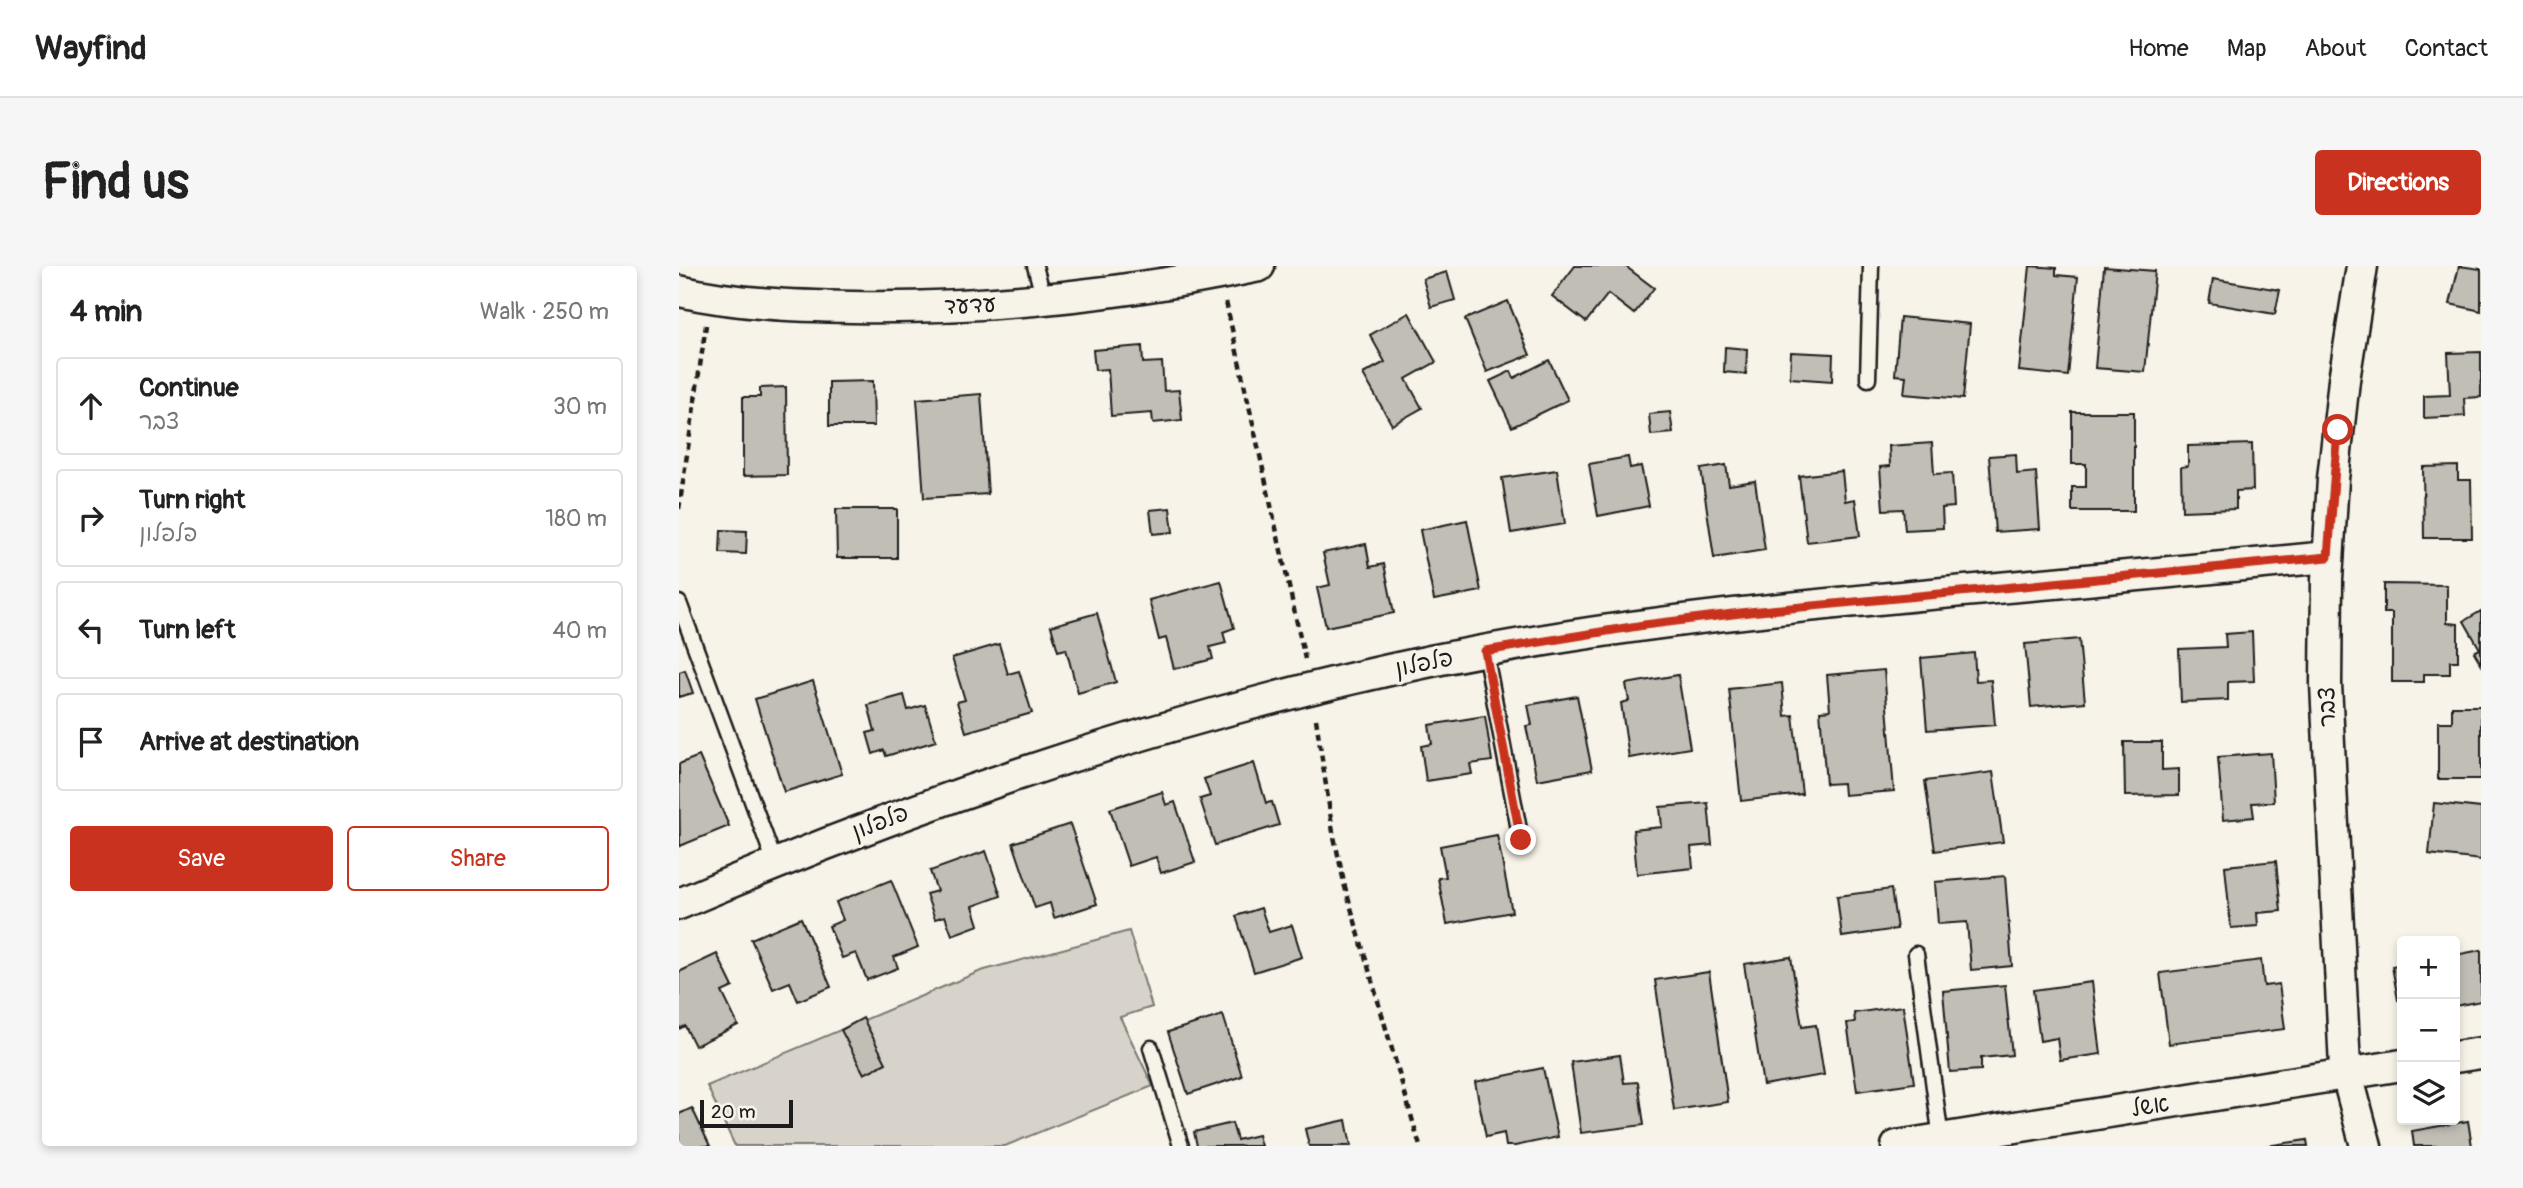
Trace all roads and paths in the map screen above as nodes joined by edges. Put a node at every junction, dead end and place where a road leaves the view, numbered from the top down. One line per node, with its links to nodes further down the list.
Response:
1 (1035, 266): 7 (lane)
2 (1871, 266): 8 (lane)
3 (2362, 266): 10 (street, צבר)
4 (1248, 267): 7 (street, עדעד)
5 (679, 291): 6 (street, עדעד)
6 (710, 297): 7 (street, עדעד); 9 (path)
7 (1044, 299)
8 (1868, 379)
9 (679, 509)
10 (2328, 557): 13 (street, פלפלון); 22 (street, צבר)
11 (679, 603): 12 (lane)
12 (685, 638): 15 (lane)
13 (1485, 651): 14 (lane); 15 (street, פלפלון)
14 (1521, 840)
15 (775, 863): 16 (street, פלפלון)
16 (679, 904)
17 (1916, 954): 23 (lane)
18 (1151, 1048): 24 (lane)
19 (2481, 1053): 20 (street)
20 (2460, 1056)
21 (2397, 1066): 22 (street, אשל)
22 (2347, 1074): 23 (street, אשל); 26 (street, צבר)
23 (1941, 1139): 25 (street, אשל)
24 (1181, 1146)
25 (1897, 1146)
26 (2366, 1146)

